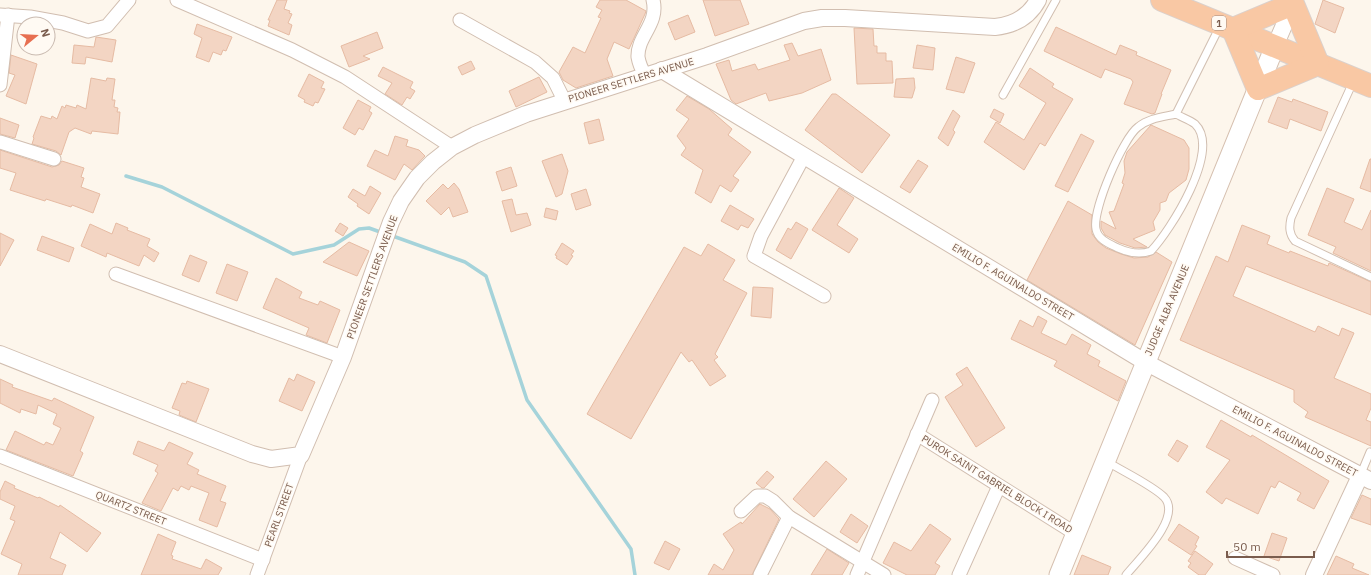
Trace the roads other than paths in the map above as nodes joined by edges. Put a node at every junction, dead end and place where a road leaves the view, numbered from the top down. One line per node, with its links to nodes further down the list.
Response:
1 (129, 0): 8 (street)
2 (177, 0): 22 (street)
3 (653, 0): 14 (street)
4 (1038, 0): 13 (street, PIONEER SETTLERS AVENUE)
5 (1056, 0): 18 (lane)
6 (1162, 0): 10 (highway, 1)
7 (1294, 2): 10 (highway); 11 (street); 12 (highway)
8 (4, 15): 16 (street)
9 (460, 20): 19 (street)
10 (1227, 26): 11 (highway, 1); 17 (highway); 20 (lane)
11 (1276, 46): 12 (highway, 1); 17 (main road, JUDGE ALBA AVENUE)
12 (1318, 64): 15 (highway, 1); 17 (highway)
13 (662, 70): 14 (street, PIONEER SETTLERS AVENUE); 23 (street, EMILIO F. AGUINALDO STREET)
14 (645, 75): 19 (street, PIONEER SETTLERS AVENUE)
15 (1362, 83): 26 (lane)
16 (0, 85)
17 (1258, 89): 30 (main road, JUDGE ALBA AVENUE)
18 (1003, 95)
19 (564, 100): 22 (street, PIONEER SETTLERS AVENUE)
20 (1176, 114): 20 (lane)
21 (0, 142): 24 (street)
22 (452, 147): 29 (street, PIONEER SETTLERS AVENUE)
23 (804, 156): 27 (street); 30 (street, EMILIO F. AGUINALDO STREET)
24 (54, 159)
25 (116, 274): 29 (street)
26 (1371, 277)
27 (824, 296)
28 (0, 354): 34 (street)
29 (343, 357): 34 (street, PIONEER SETTLERS AVENUE)
30 (1145, 362): 36 (main road, JUDGE ALBA AVENUE); 37 (street, EMILIO F. AGUINALDO STREET)
31 (932, 400): 32 (street)
32 (917, 434): 38 (street, PUROK SAINT GABRIEL BLOCK I ROAD); 44 (street)
33 (1370, 452): 37 (lane)
34 (301, 455): 43 (street, PEARL STREET)
35 (0, 456): 43 (street, QUARTZ STREET)
36 (1106, 461): 41 (main road, JUDGE ALBA AVENUE); 51 (lane)
37 (1365, 479): 53 (street)
38 (999, 486): 41 (street, PUROK SAINT GABRIEL BLOCK I ROAD); 49 (street)
39 (741, 511): 40 (street)
40 (789, 516): 44 (street); 46 (street)
41 (1076, 534): 50 (main road, JUDGE ALBA AVENUE)
42 (1235, 558): 52 (street)
43 (263, 560): 45 (street, PEARL STREET)
44 (863, 562): 47 (street); 48 (street)
45 (257, 575)
46 (760, 575)
47 (857, 575)
48 (884, 575)
49 (959, 575)
50 (1059, 575)
51 (1126, 575)
52 (1273, 575)
53 (1314, 575)

